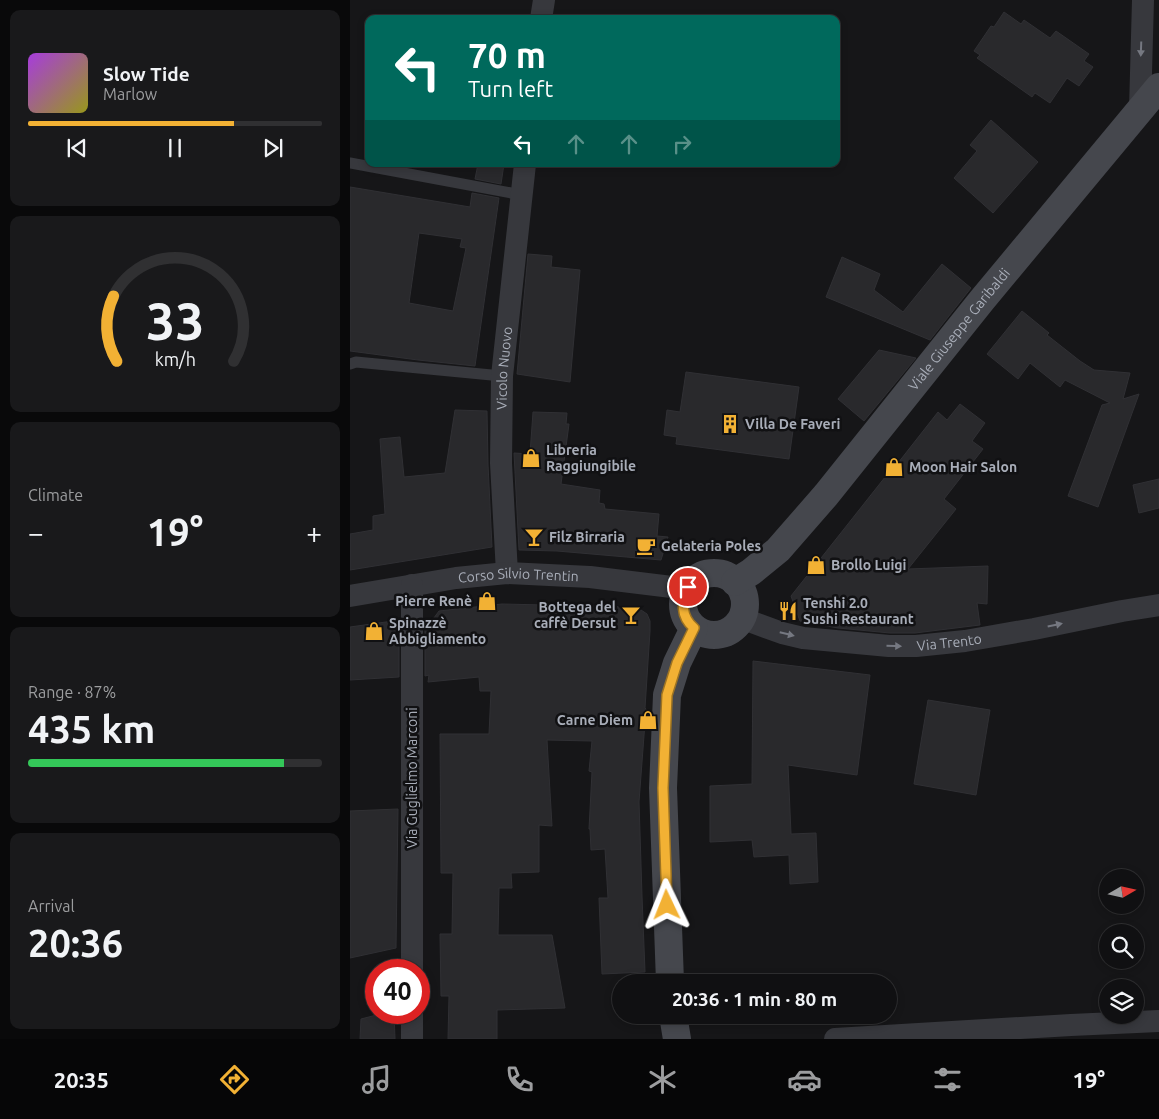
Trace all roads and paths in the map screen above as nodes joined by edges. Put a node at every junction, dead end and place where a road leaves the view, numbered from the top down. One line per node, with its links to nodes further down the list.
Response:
1 (544, 0): 3 (street)
2 (1143, 0): 5 (street, one-way to 5)
3 (542, 15)
4 (1159, 86): 5 (street, Viale Giuseppe Garibaldi)
5 (1140, 110): 14 (street, Viale Giuseppe Garibaldi)
6 (350, 163): 7 (lane)
7 (365, 166)
8 (372, 167): 10 (lane)
9 (525, 167): 10 (street, Vicolo Nuovo)
10 (522, 195): 12 (street, Vicolo Nuovo)
11 (350, 364): 12 (lane)
12 (502, 376): 13 (street, Vicolo Nuovo)
13 (507, 573): 15 (street, Corso Silvio Trentin); 16 (street, Corso Silvio Trentin)
14 (735, 582): 16 (street); 19 (street)
15 (412, 585): 17 (street, Corso Silvio Trentin); 21 (street, Via Guglielmo Marconi)
16 (688, 589): 20 (street)
17 (350, 596)
18 (1159, 605): 19 (street, Via Trento, one-way to 18)
19 (741, 618): 20 (street)
20 (694, 628): 22 (street)
21 (412, 959)
22 (670, 974)
23 (1159, 1021): 28 (street)
24 (412, 1024): 26 (street)
25 (674, 1024): 27 (street)
26 (412, 1039)
27 (677, 1039)
28 (835, 1039)

